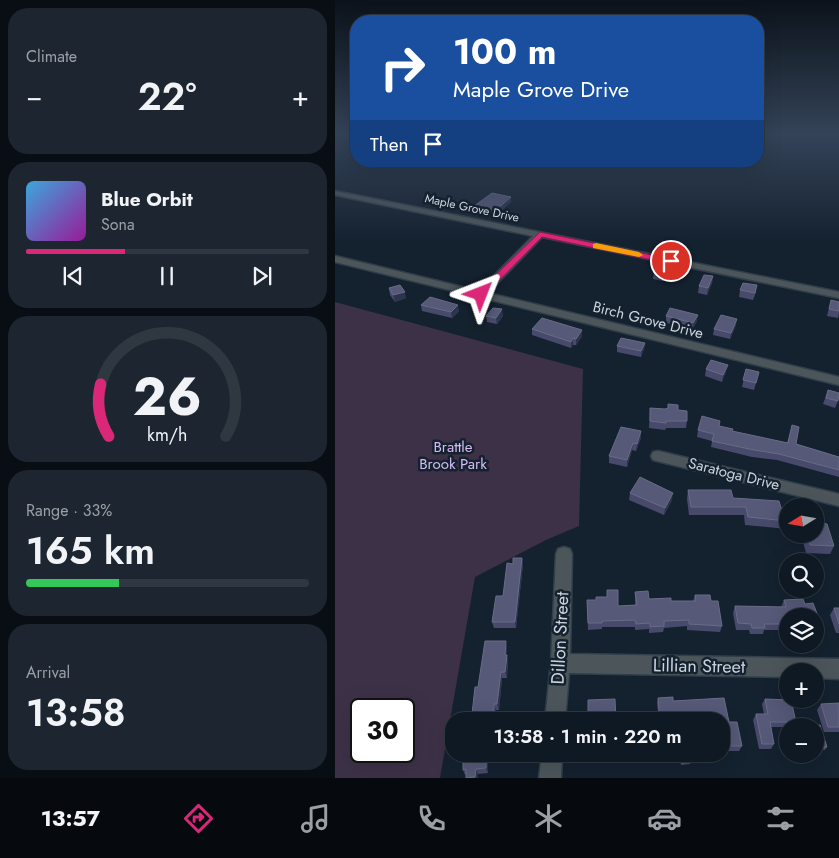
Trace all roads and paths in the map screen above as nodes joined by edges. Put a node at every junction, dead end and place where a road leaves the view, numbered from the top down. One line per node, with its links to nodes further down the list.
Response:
1 (335, 193): 2 (street, Maple Grove Drive)
2 (540, 234): 4 (street); 5 (street, Maple Grove Drive)
3 (335, 259): 4 (street, Birch Grove Drive)
4 (481, 294): 6 (street, Birch Grove Drive)
5 (839, 295)
6 (839, 381)
7 (658, 456): 8 (street, Saratoga Drive)
8 (839, 500)
9 (564, 554): 10 (street, Dillon Street)
10 (560, 663): 11 (street, Lillian Street); 12 (street, Dillon Street)
11 (839, 669)
12 (556, 712)
13 (551, 762): 14 (street)
14 (550, 778)

